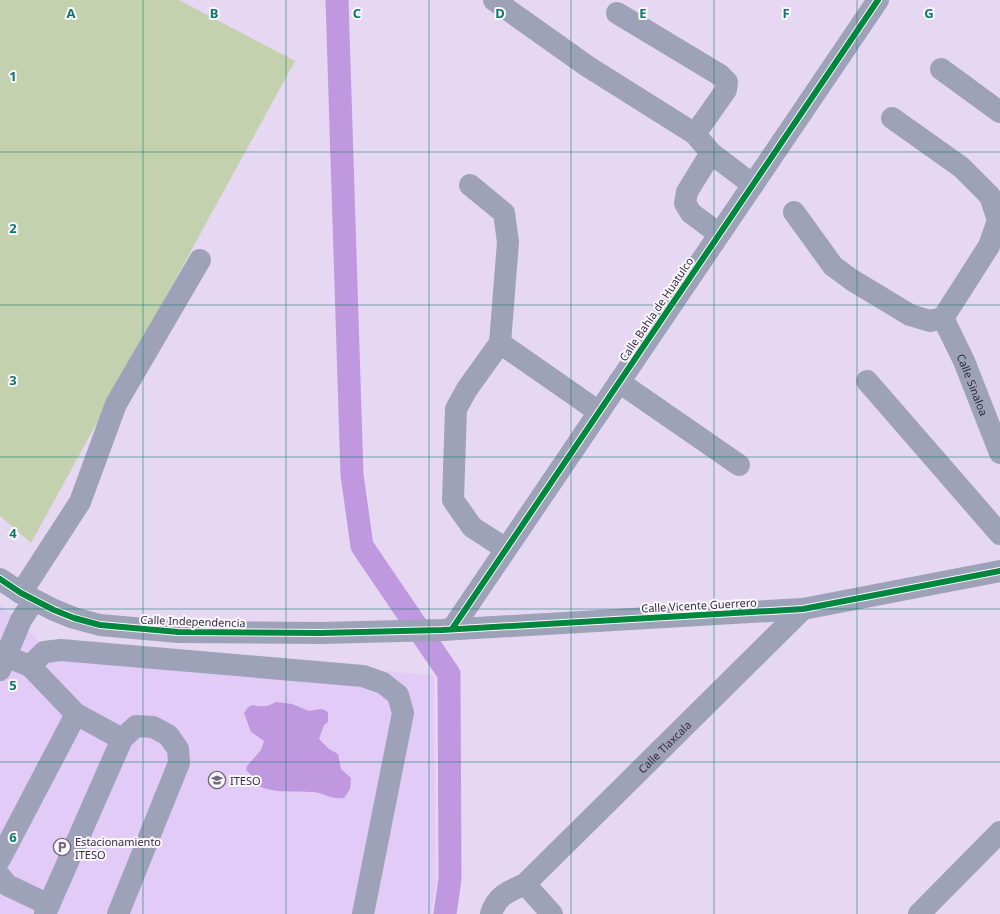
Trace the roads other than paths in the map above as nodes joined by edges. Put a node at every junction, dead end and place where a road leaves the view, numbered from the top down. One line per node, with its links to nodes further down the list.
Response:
1 (494, 0): 7 (street)
2 (878, 0): 10 (street, Calle Bahía de Huatulco)
3 (617, 13): 7 (street)
4 (941, 69): 5 (street)
5 (1000, 112)
6 (892, 118): 14 (street)
7 (695, 134): 8 (street)
8 (711, 153): 10 (street); 12 (street)
9 (470, 185): 15 (street)
10 (753, 185): 12 (street, Calle Bahía de Huatulco)
11 (794, 212): 14 (street)
12 (719, 234): 17 (street, Calle Bahía de Huatulco)
13 (200, 260): 25 (street)
14 (943, 318): 19 (street, Calle Sinaloa)
15 (500, 343): 18 (street); 22 (street)
16 (867, 381): 21 (street)
17 (619, 382): 18 (street, Calle Bahía de Huatulco); 20 (street)
18 (599, 412): 22 (street, Calle Bahía de Huatulco)
19 (1000, 450)
20 (739, 465)
21 (1000, 534)
22 (506, 549): 27 (street, Calle Bahía de Huatulco)
23 (1000, 571): 26 (street, Calle Vicente Guerrero)
24 (0, 579): 25 (street, Calle Independencia)
25 (28, 597): 28 (street, Calle Independencia); 29 (street)
26 (803, 609): 27 (street, Calle Vicente Guerrero); 36 (street, Calle Tlaxcala)
27 (447, 630): 28 (street, Calle Vicente Guerrero)
28 (396, 632)
29 (2, 660): 30 (street)
30 (30, 666): 31 (street); 39 (street)
31 (76, 714): 32 (street); 34 (street)
32 (122, 739): 37 (street); 38 (street)
33 (1000, 832): 42 (street)
34 (0, 859)
35 (0, 876): 37 (street)
36 (525, 884): 40 (street, Calle Tlaxcala); 41 (street)
37 (47, 910)
38 (118, 914)
39 (363, 914)
40 (490, 914)
41 (552, 914)
42 (919, 914)

